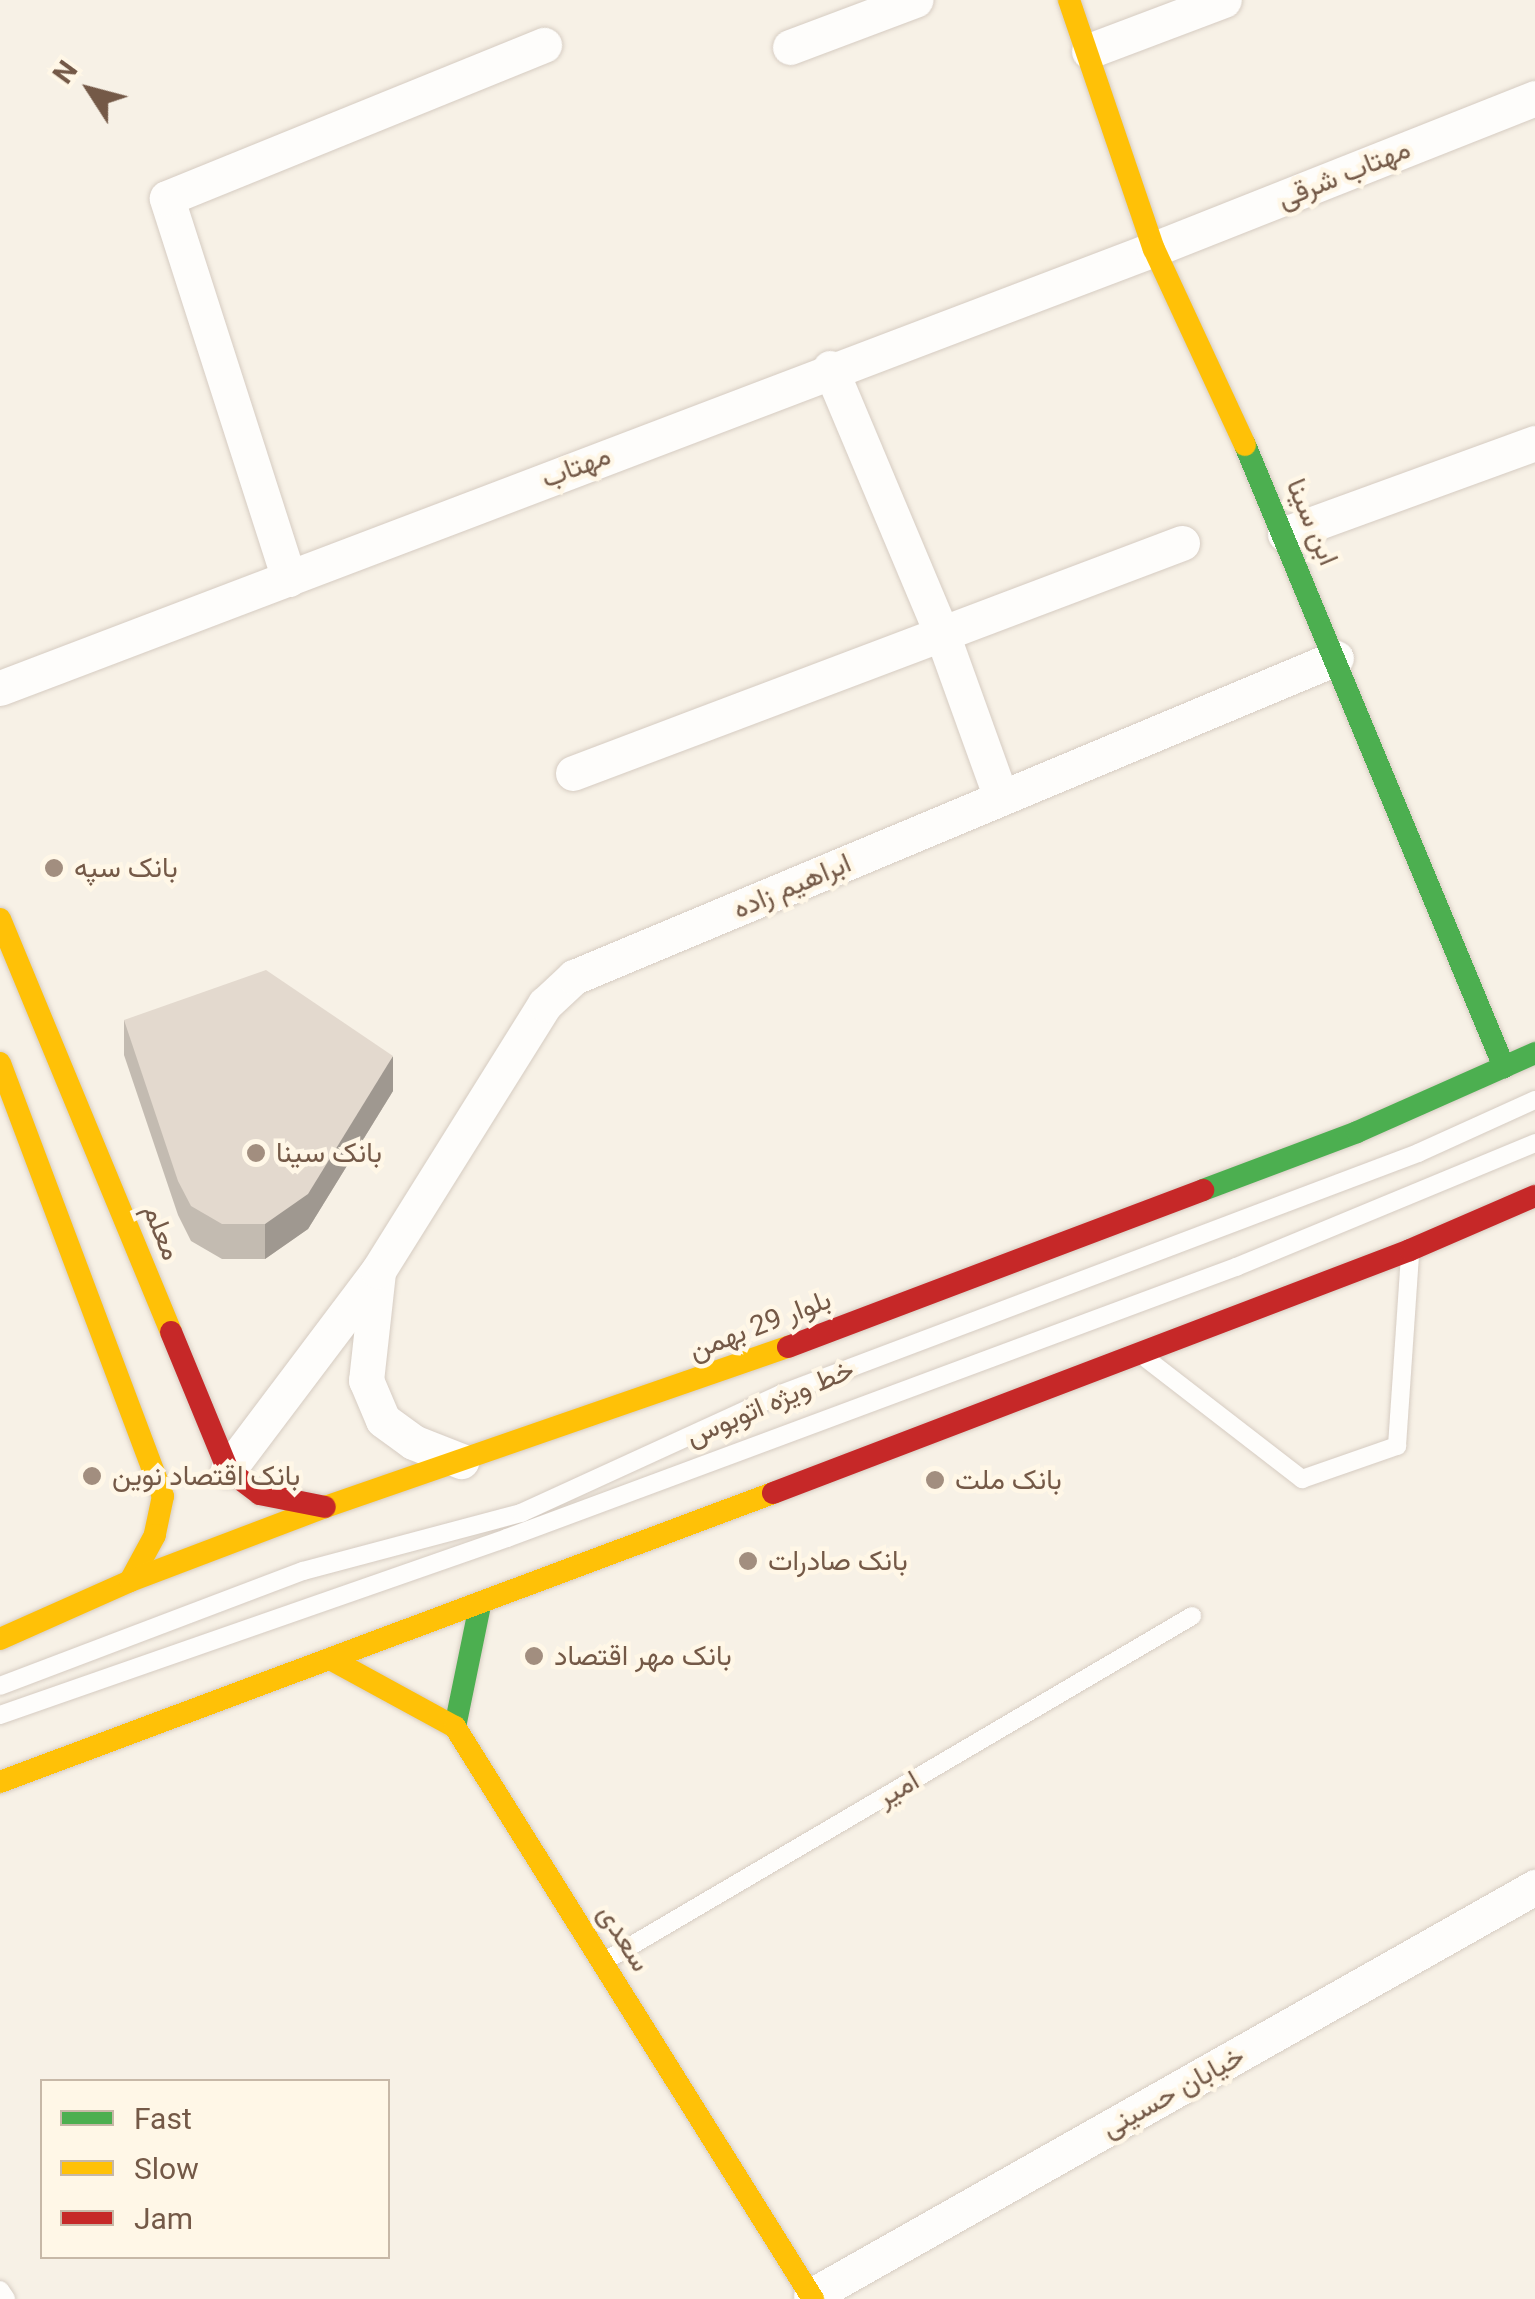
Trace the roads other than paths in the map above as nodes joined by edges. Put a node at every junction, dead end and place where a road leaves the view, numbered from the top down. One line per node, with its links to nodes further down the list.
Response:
1 (915, 0): 5 (street)
2 (1069, 0): 6 (main road, ابن سینا)
3 (1224, 0): 6 (street)
4 (544, 44): 13 (street)
5 (790, 47)
6 (1090, 51): 8 (main road, ابن سینا)
7 (1535, 98): 8 (street, مهتاب شرقی)
8 (1154, 249): 9 (street, مهتاب); 11 (main road, ابن سینا)
9 (830, 368): 13 (street, مهتاب); 14 (street)
10 (1535, 443): 11 (street)
11 (1285, 534): 15 (main road, ابن سینا)
12 (1182, 544): 14 (street)
13 (289, 579): 16 (street, مهتاب)
14 (942, 634): 17 (street); 18 (street)
15 (1336, 658): 18 (street, ابراهیم زاده); 22 (main road, ابن سینا)
16 (0, 688)
17 (573, 773)
18 (1001, 798): 27 (street, ابراهیم زاده)
19 (0, 919): 30 (main road, معلم)
20 (1535, 1053): 22 (main road, بلوار 29 بهمن)
21 (0, 1063): 31 (main road)
22 (1504, 1067): 29 (main road, بلوار 29 بهمن)
23 (1535, 1100): 39 (lane, خط ویژه اتوبوس)
24 (1535, 1144): 40 (lane, خط ویژه اتوبوس)
25 (1535, 1196): 26 (main road)
26 (1410, 1250): 28 (main road); 28 (lane)
27 (378, 1271): 29 (street, ابراهیم زاده); 30 (street, ابراهیم زاده)
28 (1139, 1354): 35 (main road)
29 (460, 1461): 32 (main road, بلوار 29 بهمن)
30 (227, 1480): 32 (main road)
31 (163, 1496): 33 (main road); 34 (main road)
32 (325, 1507): 34 (main road, بلوار 29 بهمن)
33 (184, 1510)
34 (130, 1580): 37 (main road, بلوار 29 بهمن)
35 (480, 1605): 38 (main road); 41 (main road)
36 (1192, 1616): 44 (lane, امیر)
37 (0, 1639)
38 (334, 1661): 41 (main road, سعدی); 42 (main road)
39 (0, 1686)
40 (0, 1715)
41 (455, 1727): 44 (main road, سعدی)
42 (0, 1782)
43 (1535, 1887): 46 (street, خیابان حسینی)
44 (604, 1962): 46 (main road, سعدی)
45 (0, 2290): 47 (lane)
46 (812, 2298)
47 (6, 2299)

